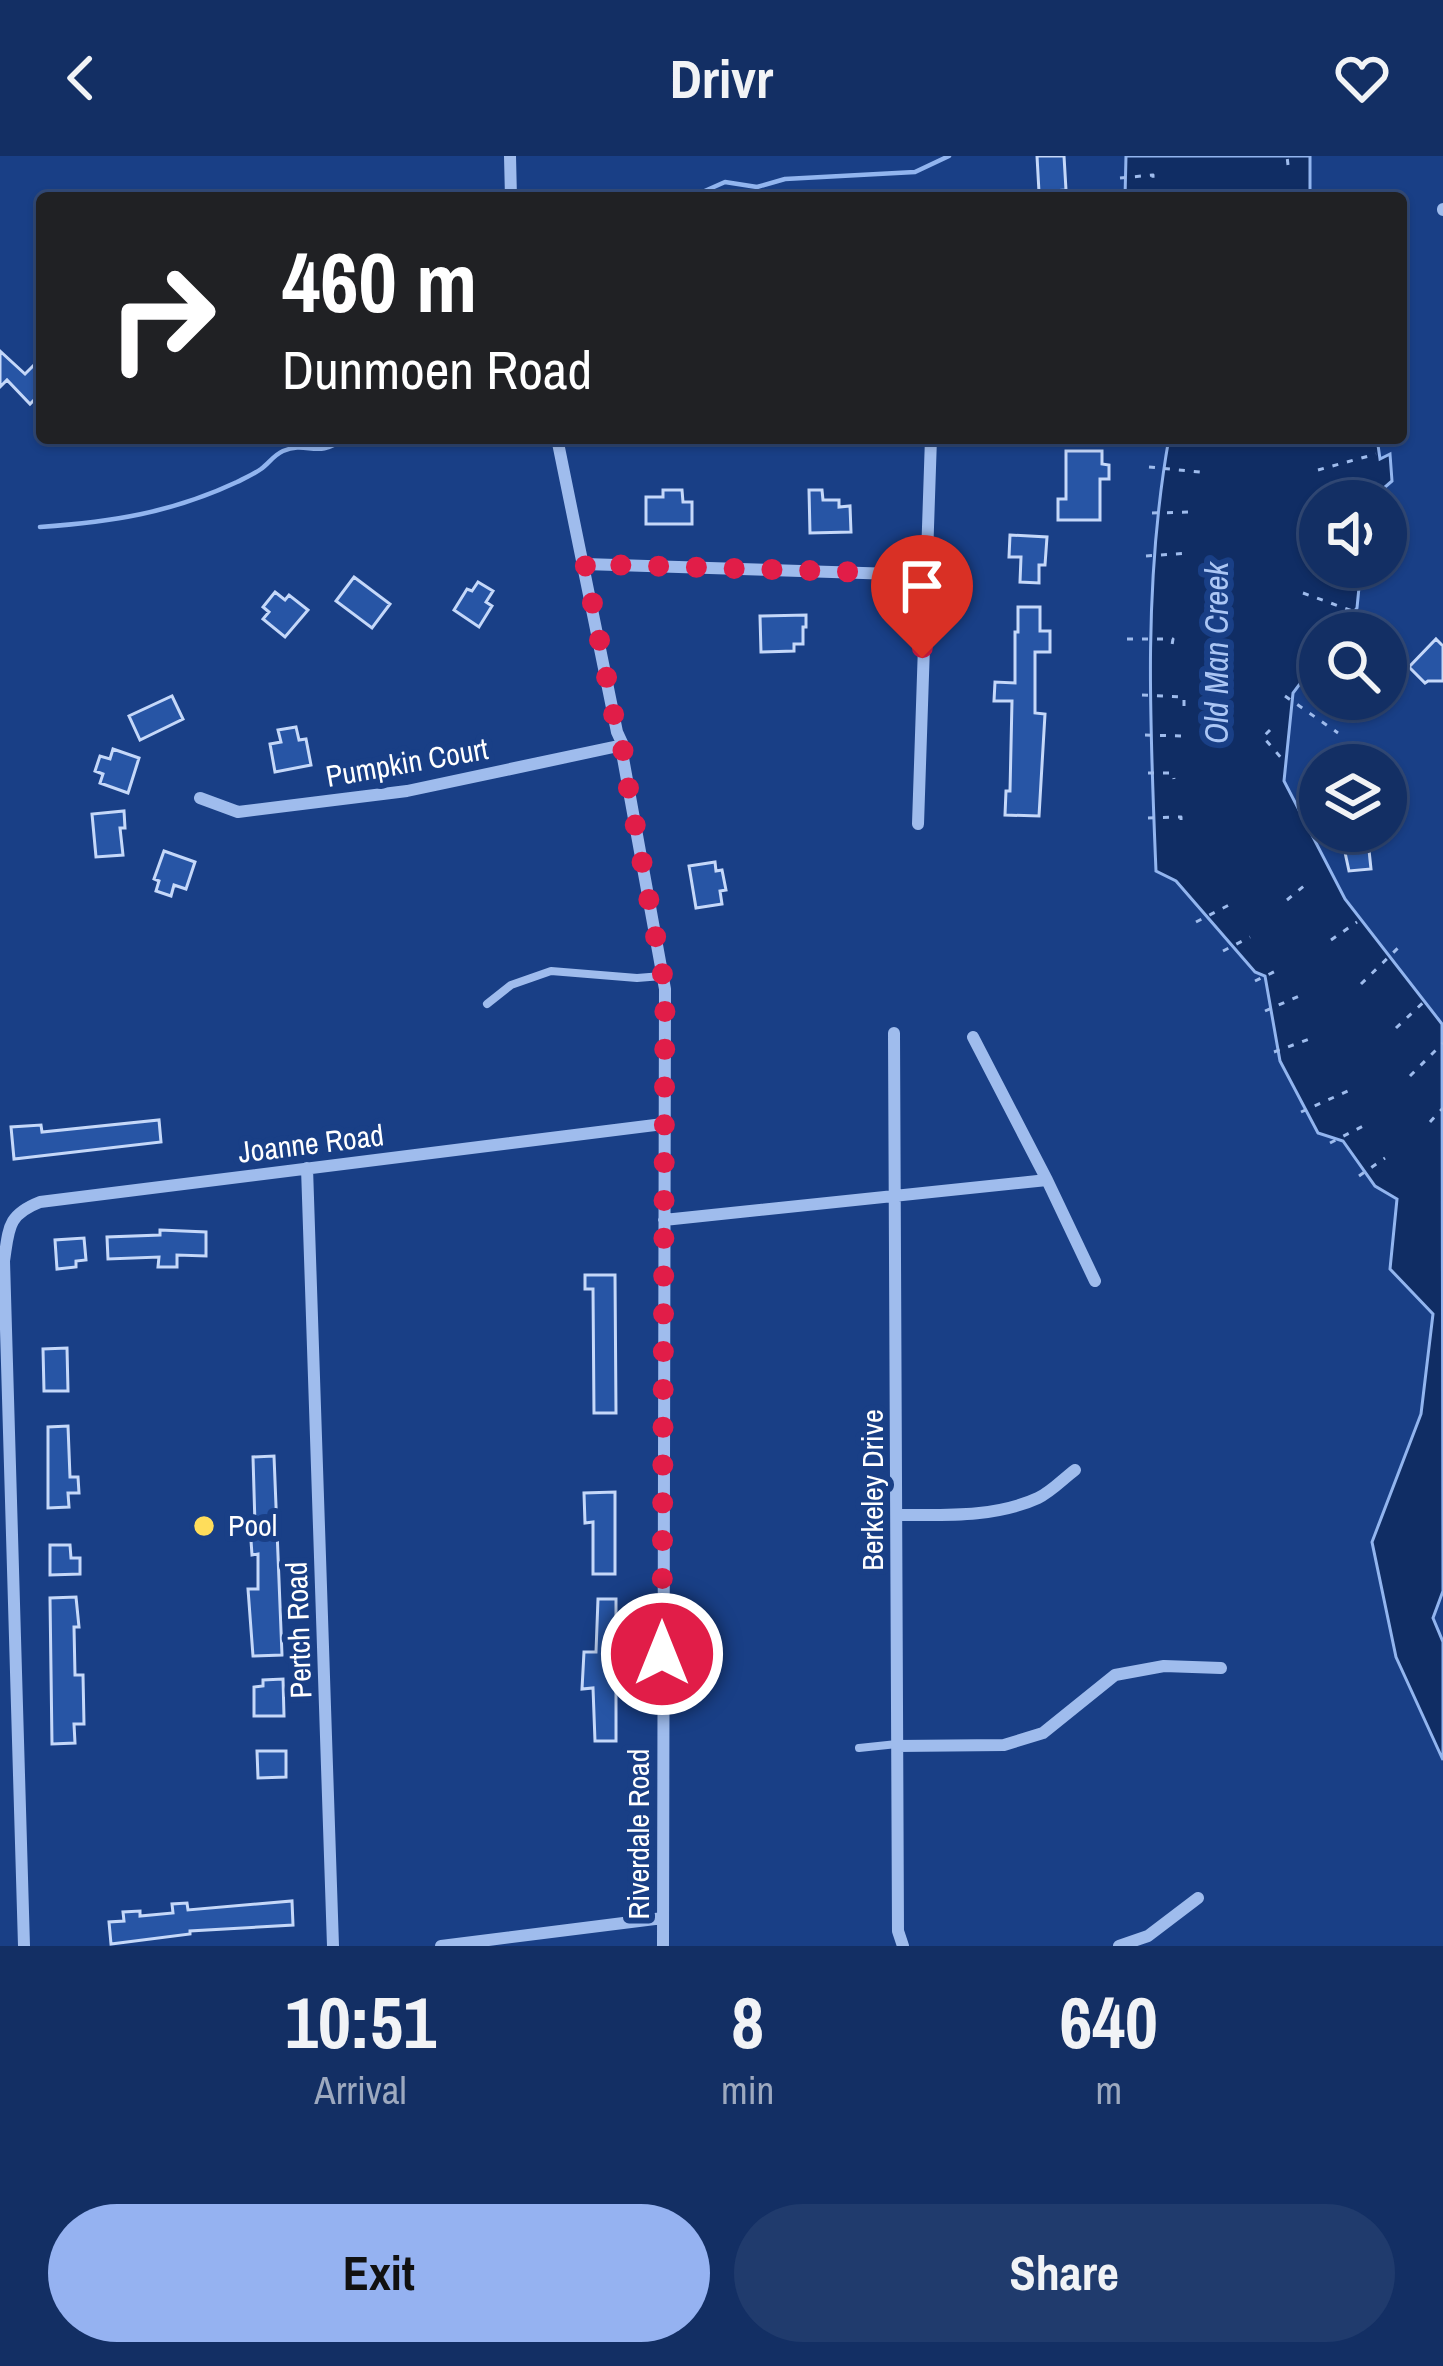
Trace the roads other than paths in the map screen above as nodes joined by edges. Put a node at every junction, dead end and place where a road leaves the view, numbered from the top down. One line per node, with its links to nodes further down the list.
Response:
1 (510, 156): 2 (street)
2 (511, 192)
3 (558, 444): 5 (street, Riverdale Road)
4 (931, 444): 6 (street)
5 (585, 564): 6 (street); 7 (street, Riverdale Road)
6 (925, 574): 9 (street)
7 (623, 745): 8 (street, Pumpkin Court); 10 (street, Riverdale Road)
8 (200, 798)
9 (918, 824)
10 (664, 976): 11 (lane); 14 (street, Riverdale Road)
11 (487, 1004)
12 (894, 1033): 17 (street, Berkeley Drive)
13 (973, 1037): 16 (street)
14 (663, 1124): 15 (street, Joanne Road); 18 (street, Riverdale Road)
15 (307, 1168): 27 (street, Joanne Road); 28 (street, Pertch Road)
16 (1047, 1180): 17 (street); 19 (street)
17 (895, 1194): 18 (street); 21 (street, Berkeley Drive)
18 (664, 1220): 26 (street, Riverdale Road)
19 (1095, 1281)
20 (1075, 1470): 21 (street)
21 (898, 1514): 23 (street, Berkeley Drive)
22 (1221, 1668): 23 (street)
23 (897, 1745): 24 (lane); 31 (street, Berkeley Drive)
24 (859, 1748)
25 (1198, 1898): 32 (street)
26 (663, 1918): 29 (street); 30 (street, Riverdale Road)
27 (25, 1946)
28 (333, 1946)
29 (441, 1946)
30 (663, 1946)
31 (903, 1946)
32 (1119, 1946)

